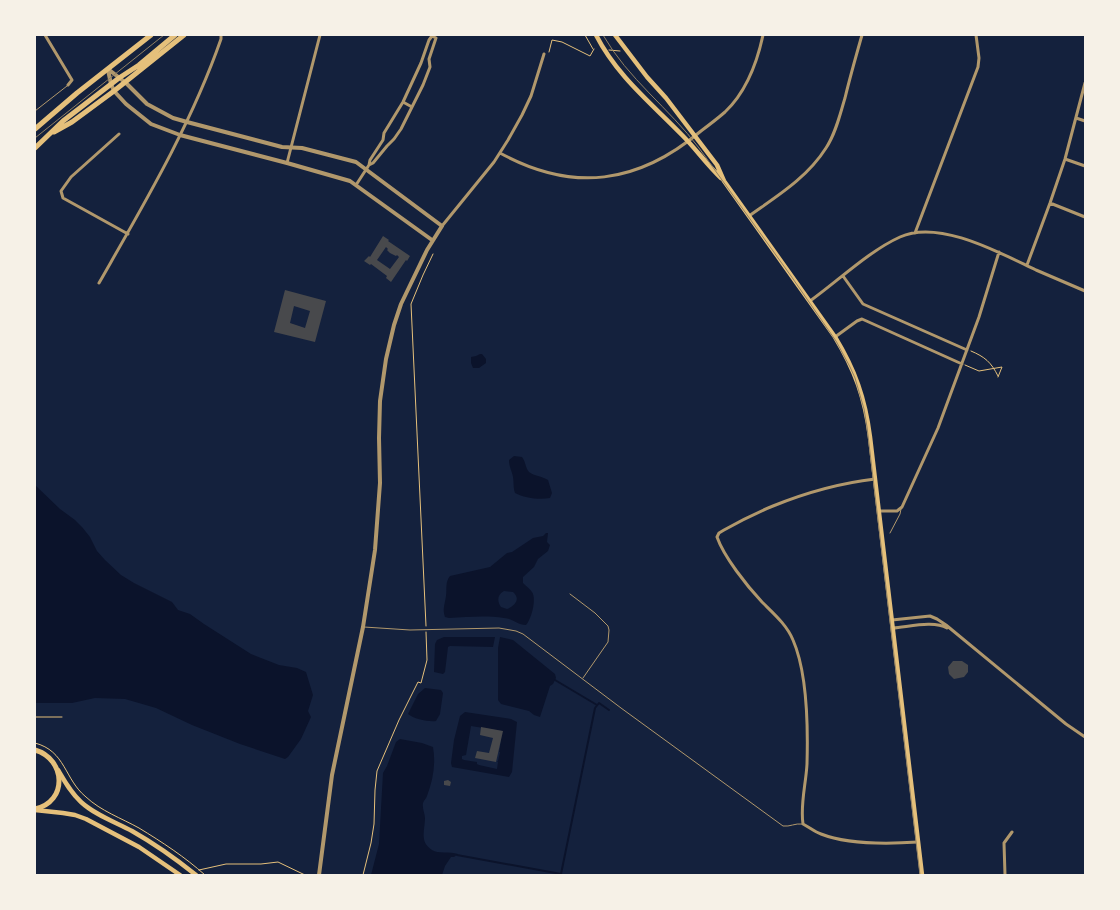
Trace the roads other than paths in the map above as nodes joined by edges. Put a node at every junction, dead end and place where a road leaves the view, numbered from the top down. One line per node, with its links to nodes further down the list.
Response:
1 (45, 35): 20 (street)
2 (151, 35): 15 (main road)
3 (175, 35): 16 (main road)
4 (184, 35): 17 (main road)
5 (221, 35): 27 (street)
6 (320, 35): 37 (street)
7 (596, 35): 34 (main road)
8 (615, 35): 32 (main road)
9 (763, 35): 32 (street)
10 (862, 35): 47 (street)
11 (976, 35): 50 (street)
12 (544, 54): 38 (street)
13 (422, 63): 14 (street); 14 (street); 22 (street)
14 (430, 67): 23 (street)
15 (108, 69): 16 (street); 19 (street); 28 (main road)
16 (119, 78): 17 (street); 19 (main road)
17 (126, 83): 21 (main road); 27 (street)
18 (1085, 83): 25 (street)
19 (111, 84): 21 (street); 29 (main road)
20 (68, 85): 24 (lane)
21 (114, 91): 29 (main road); 31 (street)
22 (403, 102): 23 (street); 33 (street)
23 (412, 107): 35 (street)
24 (35, 111)
25 (1076, 118): 26 (street); 39 (street)
26 (1085, 121)
27 (187, 122): 31 (street); 37 (street)
28 (35, 129)
29 (51, 133): 36 (main road)
30 (119, 134): 51 (street)
31 (180, 135): 40 (street); 51 (street)
32 (695, 136): 34 (street); 44 (main road)
33 (383, 140): 35 (street); 41 (street)
34 (688, 141): 38 (street); 44 (main road)
35 (389, 143): 41 (street)
36 (35, 148)
37 (291, 148): 40 (street); 43 (street)
38 (500, 153): 49 (street)
39 (1065, 159): 42 (street); 46 (street)
40 (287, 163): 45 (street)
41 (369, 165): 43 (street)
42 (1085, 166)
43 (365, 170): 45 (street); 49 (street)
44 (724, 181): 47 (main road)
45 (356, 185): 52 (street)
46 (1050, 203): 48 (street); 54 (street)
47 (749, 216): 58 (main road)
48 (1085, 217)
49 (442, 226): 52 (street)
50 (915, 233): 53 (street); 55 (street)
51 (128, 234): 56 (street)
52 (432, 240): 68 (street)
53 (999, 252): 54 (street); 60 (street)
54 (1027, 265): 57 (street)
55 (843, 276): 58 (street); 60 (street)
56 (100, 283)
57 (1085, 291)
58 (810, 301): 59 (main road)
59 (835, 336): 61 (street); 62 (main road)
60 (967, 350): 61 (street)
61 (962, 364): 63 (street)
62 (875, 479): 64 (main road); 76 (street)
63 (901, 509): 64 (street); 65 (lane)
64 (879, 511): 67 (main road)
65 (890, 533)
66 (570, 594): 71 (lane)
67 (892, 620): 69 (main road); 70 (street)
68 (363, 627): 71 (lane); 81 (street)
69 (893, 628): 70 (street); 78 (main road)
70 (952, 630): 72 (street)
71 (582, 678): 76 (lane)
72 (1085, 737)
73 (35, 750): 74 (main road)
74 (57, 769): 75 (main road); 80 (main road)
75 (35, 810): 79 (main road)
76 (804, 824): 78 (street)
77 (1012, 832): 83 (street)
78 (918, 842): 82 (main road)
79 (180, 875)
80 (196, 875)
81 (319, 875)
82 (922, 875)
83 (1004, 875)

